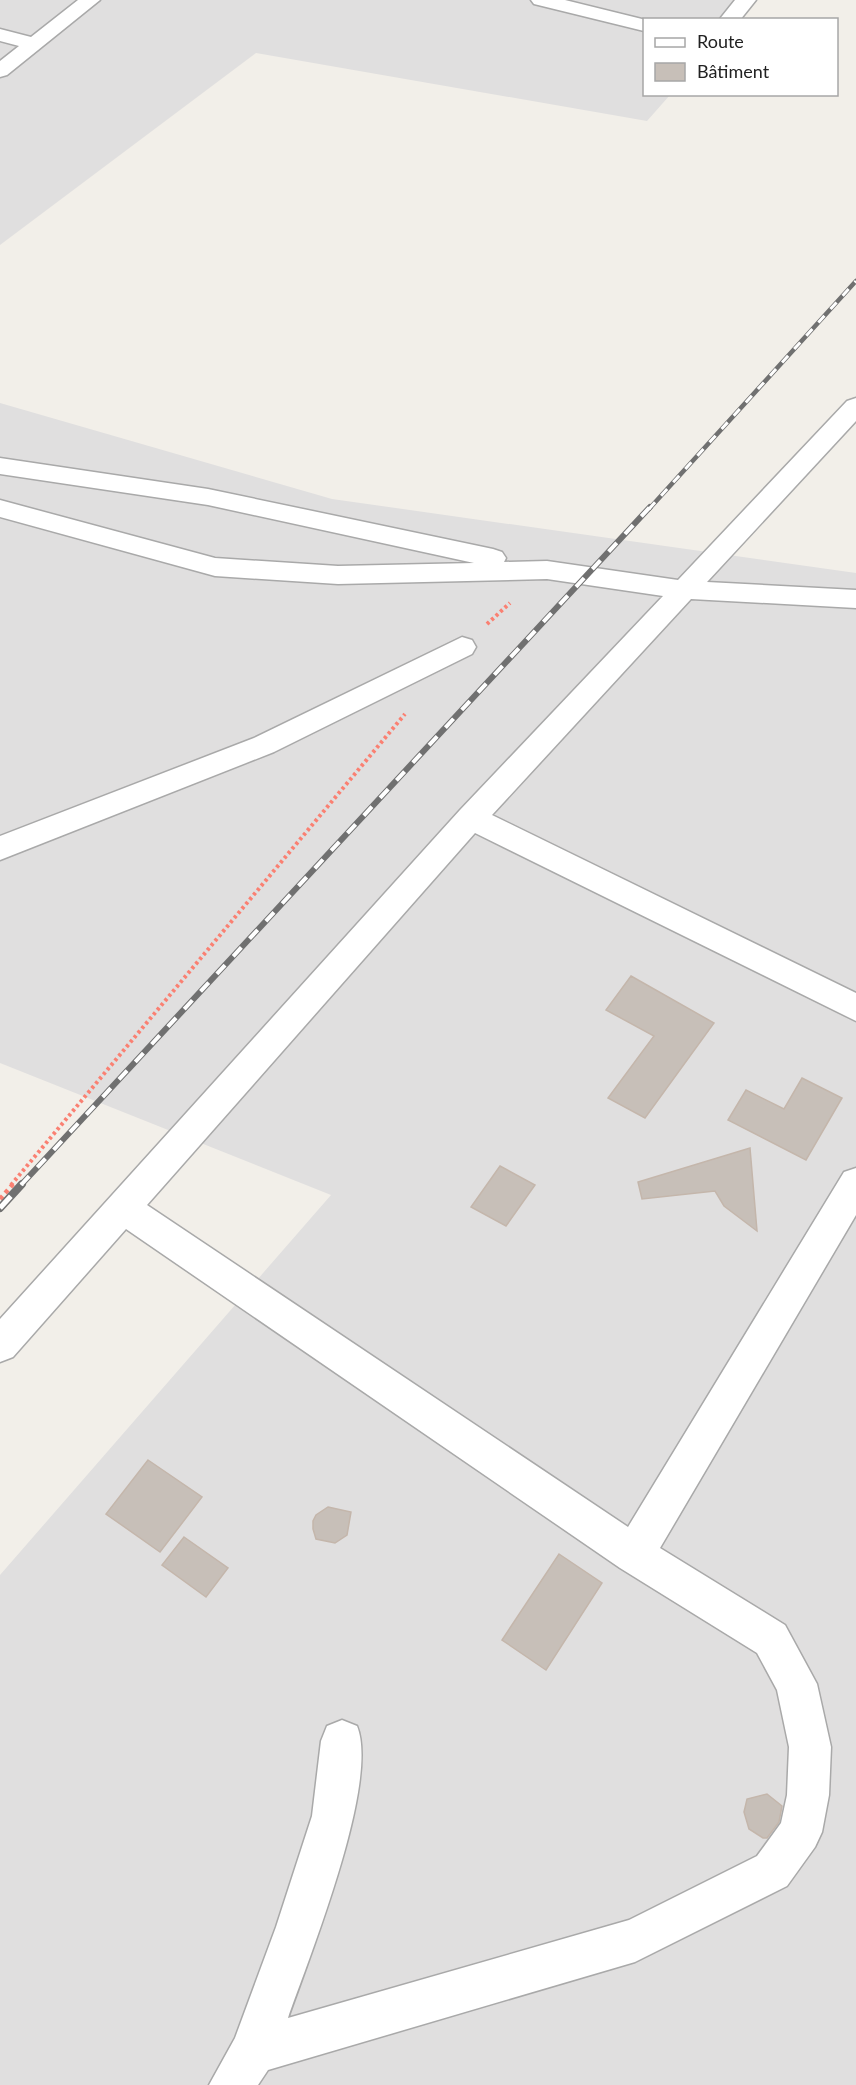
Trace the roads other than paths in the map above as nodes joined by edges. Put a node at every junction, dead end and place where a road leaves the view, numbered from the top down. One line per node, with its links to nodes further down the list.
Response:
1 (90, 0): 7 (street)
2 (541, 0): 5 (street)
3 (746, 0): 4 (street)
4 (731, 18)
5 (643, 25)
6 (0, 35): 7 (street)
7 (34, 44): 8 (street)
8 (0, 71)
9 (856, 406): 13 (street)
10 (0, 466): 12 (street)
11 (0, 508): 12 (street)
12 (547, 570): 13 (street)
13 (686, 590): 14 (street); 16 (street)
14 (856, 599)
15 (462, 646): 17 (street)
16 (471, 818): 18 (street); 20 (street)
17 (0, 848)
18 (856, 1008)
19 (856, 1183): 22 (street)
20 (122, 1207): 21 (street); 22 (street)
21 (0, 1345)
22 (633, 1554): 24 (street)
23 (342, 1741): 24 (street)
24 (243, 2068)

